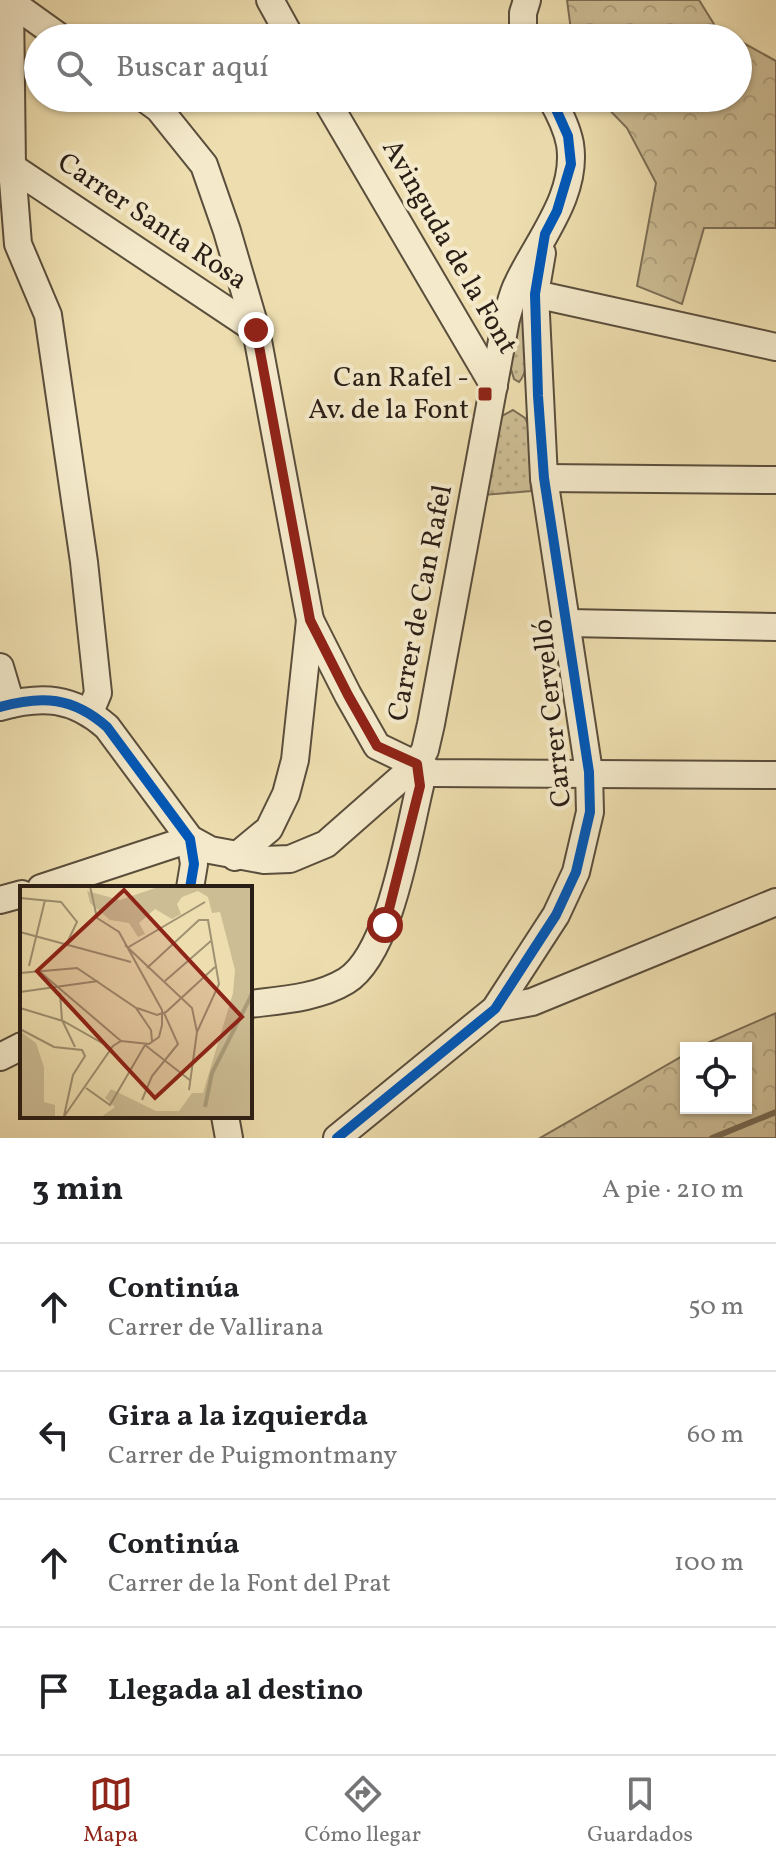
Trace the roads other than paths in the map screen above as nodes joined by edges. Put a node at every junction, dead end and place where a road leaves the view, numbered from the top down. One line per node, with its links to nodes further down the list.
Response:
1 (270, 0): 5 (street)
2 (527, 0): 6 (street)
3 (9, 1): 4 (street); 10 (street)
4 (41, 24)
5 (283, 24)
6 (523, 24)
7 (161, 112): 14 (street)
8 (333, 112): 16 (street, Avinguda de la Font)
9 (557, 112): 12 (street, Carrer de Can Rafel)
10 (6, 163): 11 (street); 14 (street, Carrer Santa Rosa)
11 (7, 216): 24 (street)
12 (545, 234): 13 (street, Carrer Cervelló); 16 (street, Carrer de Can Rafel)
13 (535, 294): 15 (street); 17 (street, Carrer Cervelló)
14 (256, 330): 19 (street)
15 (776, 347)
16 (494, 386): 25 (street, Carrer de Can Rafel)
17 (544, 478): 18 (street); 20 (street, Carrer Cervelló)
18 (776, 480)
19 (310, 620): 25 (street); 29 (street)
20 (568, 623): 21 (street); 26 (street, Carrer Cervelló)
21 (776, 627)
22 (0, 667): 23 (street)
23 (5, 705): 24 (street)
24 (90, 712): 28 (street)
25 (417, 764): 26 (street); 29 (street, Carrer de Can Rafel); 35 (street)
26 (589, 772): 27 (street); 36 (street, Carrer Cervelló)
27 (776, 775)
28 (190, 839): 29 (street, Carrer de Can Rafel); 30 (street); 31 (street)
29 (235, 857)
30 (47, 886)
31 (190, 886)
32 (20, 895): 33 (street)
33 (0, 900)
34 (776, 902): 36 (street)
35 (252, 1004)
36 (495, 1009): 41 (street, Carrer Cervelló)
37 (20, 1047): 38 (street)
38 (0, 1057)
39 (225, 1118): 40 (street)
40 (229, 1138)
41 (337, 1138)

